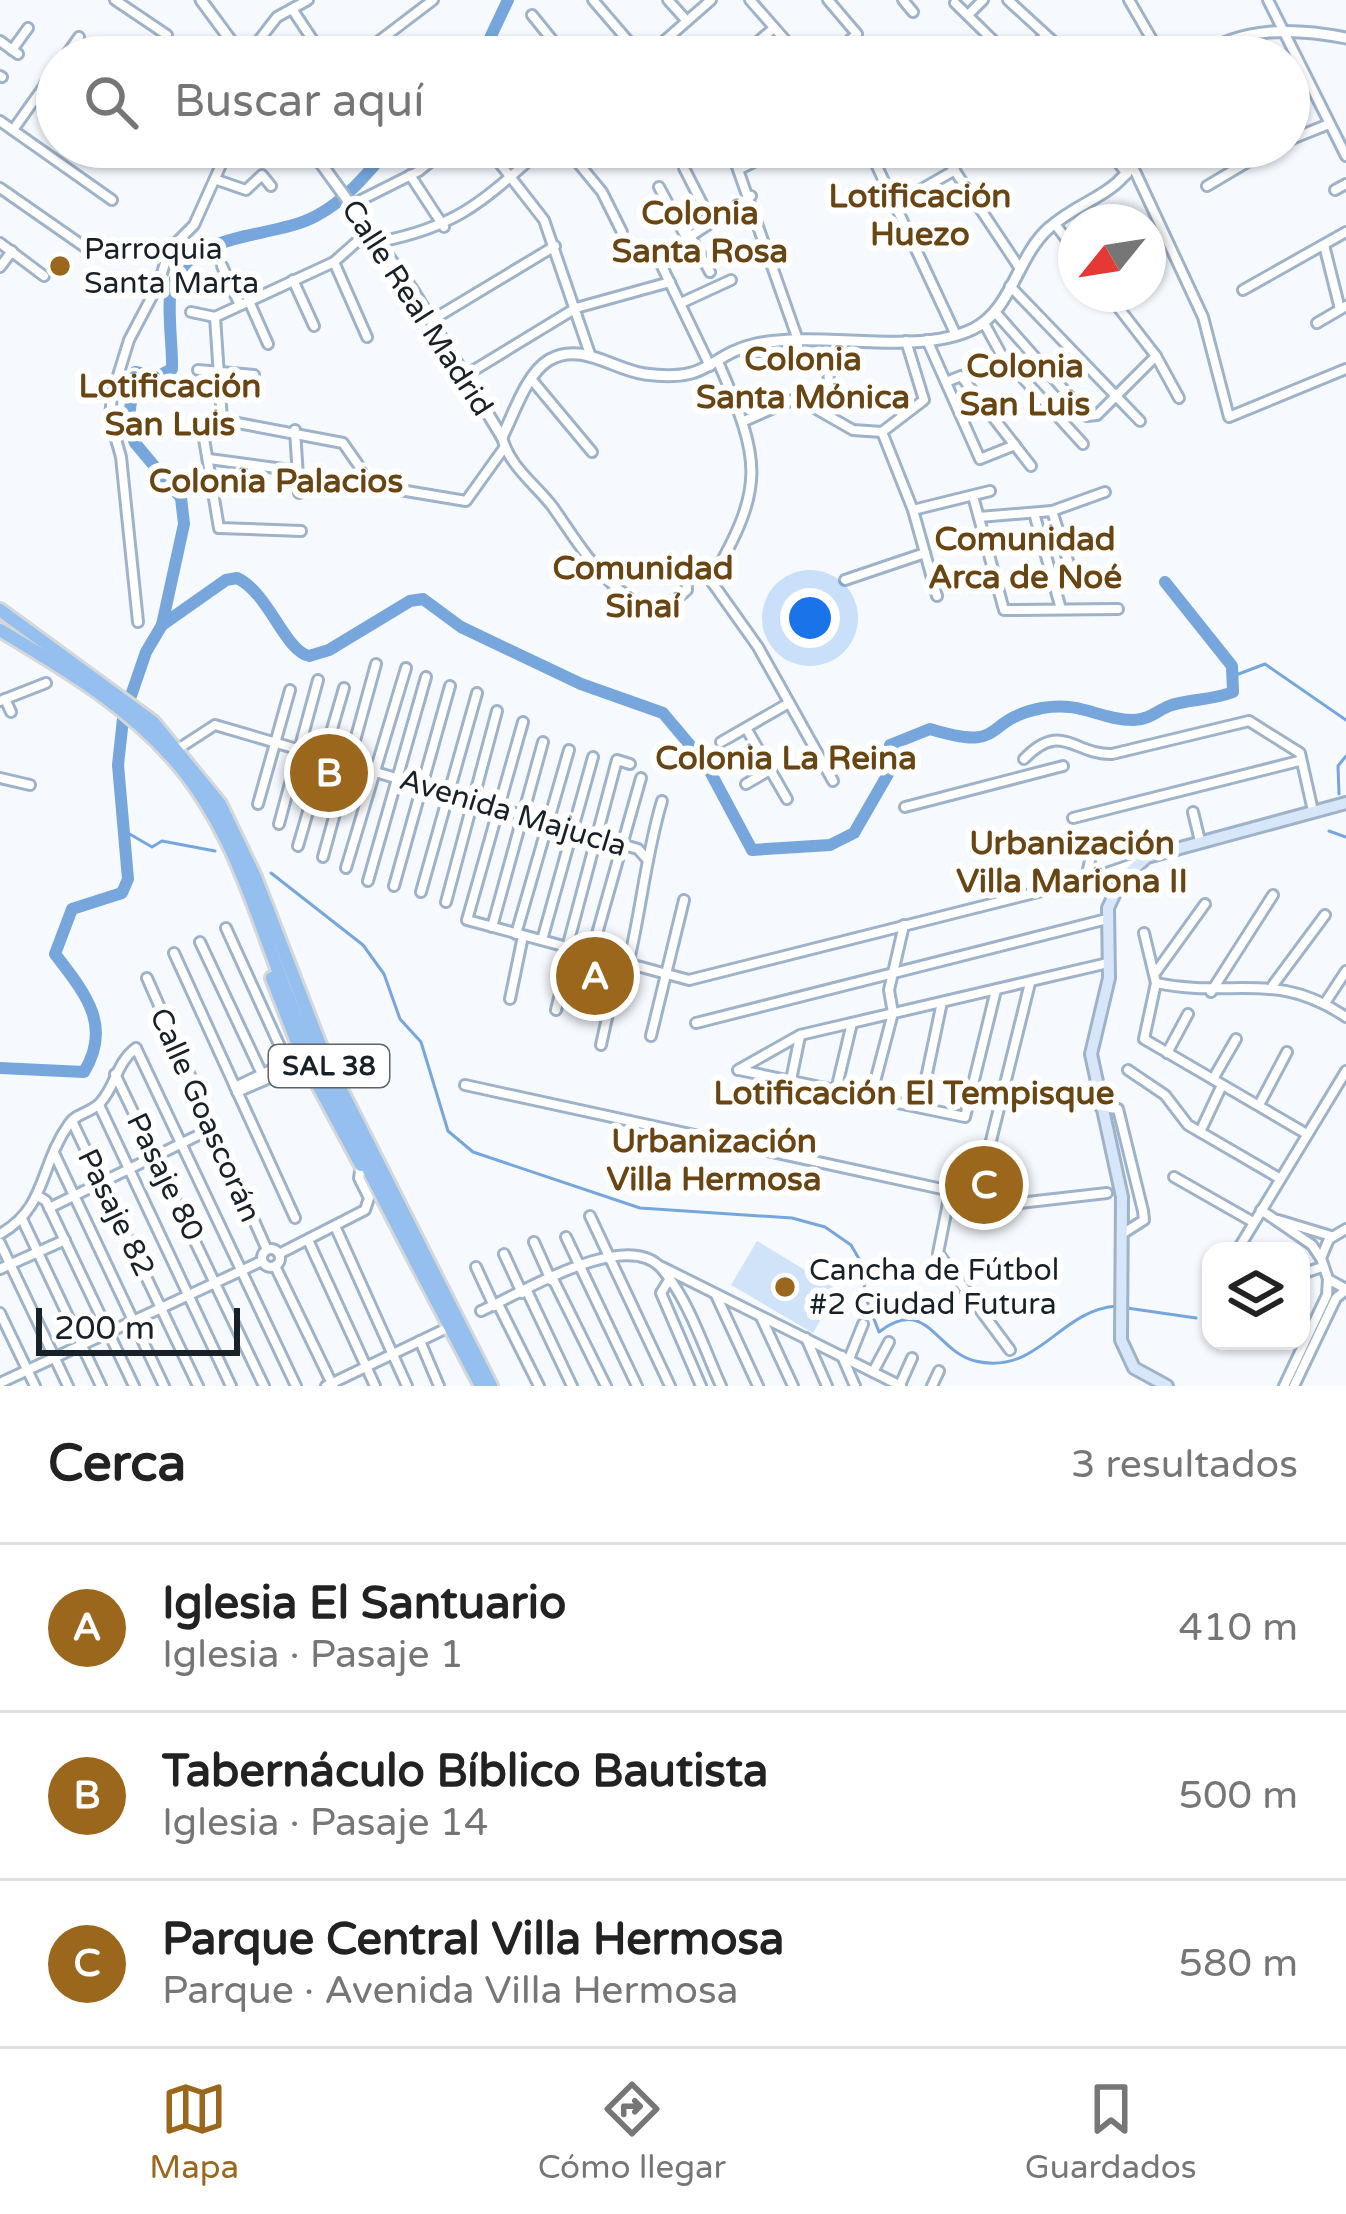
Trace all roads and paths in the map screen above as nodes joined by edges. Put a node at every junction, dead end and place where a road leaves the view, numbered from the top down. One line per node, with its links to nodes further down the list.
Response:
1 (116, 0): 24 (street)
2 (201, 0): 26 (street)
3 (308, 0): 16 (street)
4 (433, 0): 29 (street)
5 (592, 0): 31 (street)
6 (668, 0): 20 (street)
7 (711, 0): 20 (street)
8 (750, 0): 22 (street)
9 (828, 0): 35 (street)
10 (903, 0): 17 (street)
11 (983, 0): 19 (street)
12 (1008, 0): 25 (street)
13 (1129, 0): 37 (street)
14 (1268, 0): 23 (street)
15 (955, 3): 19 (street)
16 (292, 9): 27 (street); 28 (street)
17 (913, 12)
18 (532, 15): 30 (street)
19 (968, 15): 36 (street)
20 (687, 21): 32 (street)
21 (28, 28): 41 (street)
22 (774, 28): 33 (street); 34 (street)
23 (1282, 30): 38 (street); 39 (street); 40 (street)
24 (167, 34)
25 (1046, 35)
26 (228, 36)
27 (262, 36)
28 (310, 36)
29 (386, 36)
30 (549, 36)
31 (625, 36)
32 (669, 36)
33 (765, 36)
34 (781, 36)
35 (855, 36)
36 (991, 36)
37 (1150, 36)
38 (1251, 36)
39 (1285, 36)
40 (1346, 38)
41 (0, 41)
42 (1310, 85): 45 (street)
43 (36, 97): 46 (street)
44 (0, 121): 46 (street)
45 (1330, 124): 47 (street); 49 (street)
46 (13, 130): 48 (street)
47 (1310, 132)
48 (36, 146)
49 (1346, 156)
50 (67, 168): 75 (street)
51 (221, 168): 67 (street)
52 (324, 168): 76 (street, Calle Real Madrid)
53 (420, 168): 65 (street)
54 (503, 168): 66 (street)
55 (520, 168): 66 (street)
56 (583, 168): 83 (street)
57 (684, 168): 78 (street)
58 (877, 168): 77 (street)
59 (1128, 168): 64 (street)
60 (1132, 168): 64 (street)
61 (1238, 168): 70 (street)
62 (740, 169): 74 (street)
63 (956, 170): 77 (street); 95 (street)
64 (1131, 171): 79 (street); 126 (street)
65 (410, 175): 76 (street); 80 (street)
66 (510, 177): 80 (street); 89 (street)
67 (217, 180): 69 (street); 165 (street)
68 (1346, 184): 73 (street)
69 (272, 186)
70 (1208, 186)
71 (658, 187): 85 (street)
72 (0, 188): 90 (street)
73 (1334, 190)
74 (751, 196): 78 (street); 117 (street)
75 (112, 200)
76 (350, 203): 82 (street, Calle Real Madrid)
77 (894, 205): 115 (street)
78 (711, 221): 85 (street)
79 (1055, 224): 81 (street); 95 (street)
80 (443, 227): 87 (street)
81 (1058, 228)
82 (370, 230): 87 (street, Calle Real Madrid); 92 (street)
83 (622, 232)
84 (1346, 232): 88 (street)
85 (688, 236): 96 (street); 100 (street)
86 (0, 242): 91 (street)
87 (379, 242): 111 (street, Calle Real Madrid)
88 (1324, 245): 102 (street); 106 (street)
89 (555, 246): 105 (street); 111 (street)
90 (89, 250)
91 (12, 251): 94 (street); 97 (street)
92 (334, 262): 98 (street); 116 (street)
93 (222, 266): 103 (street)
94 (0, 267)
95 (1019, 268): 101 (street)
96 (710, 272)
97 (44, 276)
98 (293, 280): 103 (street); 114 (street)
99 (731, 280): 104 (street)
100 (670, 282): 104 (street); 105 (street)
101 (1009, 285): 108 (street); 134 (street)
102 (1243, 290)
103 (243, 301): 110 (street); 120 (street)
104 (681, 303): 125 (street)
105 (576, 308): 122 (street); 129 (street)
106 (1343, 308): 113 (street)
107 (191, 311): 110 (street)
108 (995, 312): 112 (street); 134 (street)
109 (1122, 312): 121 (street)
110 (215, 317): 128 (street)
111 (432, 320): 129 (street, Calle Real Madrid)
112 (984, 323): 115 (street); 142 (street)
113 (1317, 323)
114 (314, 326)
115 (956, 335): 119 (street)
116 (367, 337)
117 (798, 340): 118 (street); 123 (street); 125 (street)
118 (906, 340): 119 (street); 140 (street)
119 (927, 340): 132 (street)
120 (268, 344)
121 (1156, 356): 134 (street); 135 (street)
122 (591, 357): 125 (street); 131 (street)
123 (799, 361): 124 (street); 133 (street)
124 (758, 362)
125 (715, 366): 137 (street)
126 (1346, 369)
127 (198, 370): 128 (street)
128 (218, 373): 130 (street); 136 (street)
129 (466, 375): 141 (street, Calle Real Madrid)
130 (254, 376)
131 (532, 380): 141 (street); 144 (street)
132 (945, 382): 143 (street); 143 (street)
133 (829, 386)
134 (1116, 395): 138 (street)
135 (1179, 398)
136 (222, 420): 139 (street); 145 (street)
137 (744, 421): 140 (street); 159 (street)
138 (1140, 421)
139 (295, 430): 141 (street); 147 (street)
140 (882, 432): 152 (street)
141 (503, 442): 159 (street)
142 (1083, 444)
143 (1015, 445): 146 (street)
144 (592, 452)
145 (208, 459): 147 (street); 156 (street)
146 (1031, 466)
147 (298, 471): 150 (street)
148 (990, 491): 151 (street)
149 (1105, 492): 153 (street)
150 (299, 493)
151 (973, 496): 152 (street); 155 (street)
152 (914, 510): 157 (street)
153 (1052, 511): 154 (street); 158 (street)
154 (1034, 513): 155 (street); 164 (street)
155 (979, 518): 164 (street)
156 (301, 532)
157 (925, 553): 160 (street); 161 (street)
158 (1069, 564)
159 (711, 580): 178 (street)
160 (845, 580)
161 (938, 596)
162 (1118, 609): 164 (street)
163 (0, 610): 169 (highway, SAL 38)
164 (1061, 610)
165 (138, 622)
166 (0, 630): 169 (highway, SAL 38)
167 (376, 664): 193 (street)
168 (406, 668): 197 (street)
169 (75, 669): 186 (highway, SAL 38)
170 (426, 677): 199 (street)
171 (318, 680): 187 (street)
172 (46, 683): 177 (street)
173 (450, 686): 204 (street)
174 (344, 688): 189 (street)
175 (290, 690): 183 (street)
176 (477, 693): 205 (street)
177 (3, 700): 180 (street)
178 (789, 703): 182 (street); 201 (street)
179 (497, 711): 207 (street)
180 (11, 712)
181 (524, 722): 212 (street)
182 (746, 728): 185 (street); 196 (street)
183 (275, 742): 186 (street, Avenida Majucla); 187 (street, Avenida Majucla); 210 (street)
184 (543, 742): 215 (street)
185 (721, 742)
186 (173, 749): 239 (highway, SAL 38); 390 (highway, SAL 38)
187 (299, 749): 189 (street, Avenida Majucla); 218 (street)
188 (568, 750): 217 (street)
189 (324, 757): 193 (street, Avenida Majucla); 224 (street)
190 (593, 757): 219 (street)
191 (1024, 759): 213 (street)
192 (1298, 761): 216 (street)
193 (348, 764): 197 (street, Avenida Majucla); 225 (street)
194 (630, 764): 220 (street)
195 (1063, 766): 211 (street)
196 (771, 770): 202 (street); 206 (street)
197 (375, 772): 199 (street, Avenida Majucla); 228 (street)
198 (0, 778): 203 (street)
199 (398, 778): 204 (street, Avenida Majucla); 230 (street)
200 (640, 778): 223 (street)
201 (833, 781)
202 (746, 784)
203 (29, 785)
204 (422, 786): 205 (street, Avenida Majucla); 231 (street)
205 (449, 794): 207 (street, Avenida Majucla); 232 (street)
206 (787, 799)
207 (473, 801): 212 (street, Avenida Majucla); 236 (street)
208 (662, 801): 226 (street)
209 (1346, 803): 213 (main road)
210 (258, 804)
211 (905, 807)
212 (499, 808): 215 (street, Avenida Majucla); 242 (street)
213 (1313, 811): 221 (main road)
214 (1193, 812): 221 (street)
215 (523, 815): 217 (street, Avenida Majucla); 242 (street)
216 (1073, 818)
217 (548, 823): 219 (street, Avenida Majucla); 245 (street)
218 (279, 824)
219 (573, 830): 220 (street, Avenida Majucla); 246 (street)
220 (597, 837): 223 (street, Avenida Majucla); 248 (street)
221 (1200, 841): 227 (main road)
222 (1094, 842): 229 (street)
223 (622, 845): 226 (street, Avenida Majucla); 250 (street)
224 (298, 846)
225 (322, 856)
226 (645, 857): 251 (street)
227 (1140, 861): 229 (street); 234 (main road)
228 (346, 868)
229 (1089, 879): 234 (street); 241 (street)
230 (368, 881)
231 (394, 886)
232 (421, 892)
233 (1273, 895): 261 (street)
234 (1113, 896): 240 (main road)
235 (684, 900): 254 (street)
236 (446, 902)
237 (1205, 904): 257 (street)
238 (1325, 915): 259 (street)
239 (259, 918): 277 (highway); 309 (highway, SAL 38)
240 (1107, 919): 252 (main road); 255 (street)
241 (904, 925): 254 (street); 255 (street)
242 (492, 927): 245 (street)
243 (226, 928): 278 (street)
244 (1144, 933): 257 (street)
245 (520, 935): 246 (street); 262 (street)
246 (542, 941): 248 (street)
247 (200, 942): 282 (street)
248 (569, 949): 250 (street); 265 (street)
249 (174, 953): 286 (street)
250 (591, 955): 251 (street)
251 (624, 962): 254 (street); 274 (street)
252 (1108, 963): 258 (street); 292 (main road)
253 (1346, 970): 264 (street)
254 (668, 972): 272 (street)
255 (894, 974): 266 (street); 269 (street)
256 (147, 978): 294 (street, Calle Goascorán)
257 (1156, 978): 261 (street); 276 (street)
258 (1030, 983): 260 (street); 305 (street)
259 (1274, 985): 261 (street); 264 (street)
260 (996, 990): 263 (street); 291 (street)
261 (1211, 992)
262 (510, 999)
263 (942, 1002): 266 (street); 291 (street)
264 (1325, 1003): 268 (street)
265 (556, 1010)
266 (893, 1013): 270 (street); 288 (street)
267 (1188, 1014): 276 (street)
268 (1346, 1017)
269 (696, 1023)
270 (852, 1023): 271 (street); 287 (street)
271 (800, 1034): 283 (street); 283 (street)
272 (651, 1036)
273 (1236, 1039): 284 (street)
274 (601, 1046)
275 (1287, 1052): 289 (street)
276 (1167, 1053): 284 (street)
277 (303, 1059): 278 (street); 286 (street); 300 (highway)
278 (287, 1062): 282 (street)
279 (1128, 1070): 295 (street)
280 (1346, 1071): 296 (street)
281 (115, 1072): 290 (street); 297 (street); 299 (street, Pasaje 80)
282 (262, 1074): 286 (street)
283 (791, 1080): 287 (street)
284 (1218, 1082): 289 (street); 295 (street)
285 (464, 1085): 305 (street)
286 (236, 1089): 314 (street)
287 (836, 1090): 288 (street)
288 (871, 1097): 291 (street)
289 (1259, 1105): 296 (street)
290 (98, 1106): 293 (street); 301 (street)
291 (920, 1107)
292 (1100, 1107): 320 (main road); 320 (street)
293 (71, 1119): 298 (street); 304 (street, Pasaje 82)
294 (213, 1128): 297 (street); 328 (street, Calle Goascorán)
295 (1200, 1132): 303 (street)
296 (1305, 1133): 303 (street)
297 (182, 1143): 299 (street); 341 (street)
298 (54, 1151): 307 (street); 308 (street)
299 (155, 1156): 301 (street); 346 (street, Pasaje 80)
300 (361, 1166): 309 (highway); 318 (street)
301 (129, 1169): 304 (street); 351 (street)
302 (1174, 1177): 317 (street)
303 (1279, 1178): 312 (street)
304 (101, 1182): 308 (street); 353 (street, Pasaje 82)
305 (950, 1192): 365 (street)
306 (1107, 1193): 310 (street)
307 (38, 1196): 311 (street); 316 (street)
308 (74, 1196): 311 (street); 357 (street)
309 (387, 1202): 389 (highway, SAL 38)
310 (1002, 1205)
311 (49, 1208): 324 (street)
312 (1261, 1210): 315 (street); 317 (street)
313 (590, 1216): 332 (street)
314 (295, 1218)
315 (1278, 1220): 321 (street); 334 (street)
316 (23, 1222): 323 (street); 329 (street)
317 (1253, 1222): 327 (street)
318 (335, 1226): 325 (street); 366 (street)
319 (1346, 1229): 321 (street)
320 (1122, 1234): 403 (main road)
321 (1332, 1236): 334 (street)
322 (566, 1237): 338 (street)
323 (0, 1239): 335 (street)
324 (64, 1240): 329 (street); 360 (street)
325 (308, 1240): 330 (street); 370 (street)
326 (534, 1242): 342 (street)
327 (1242, 1242)
328 (266, 1250): 330 (street); 333 (street)
329 (38, 1252): 335 (street); 364 (street)
330 (279, 1254): 336 (street)
331 (504, 1254): 349 (street)
332 (608, 1255): 338 (street); 339 (street); 395 (street)
333 (262, 1262): 336 (street); 341 (street)
334 (1322, 1263): 340 (street); 344 (street)
335 (5, 1267): 367 (street)
336 (275, 1267): 376 (street)
337 (476, 1267): 352 (street)
338 (581, 1267): 342 (street); 394 (street)
339 (661, 1267): 343 (street); 345 (street)
340 (1310, 1269)
341 (242, 1271): 346 (street); 385 (street)
342 (552, 1279): 349 (street); 393 (street)
343 (690, 1279): 348 (street); 350 (street)
344 (1328, 1279): 347 (street); 404 (street)
345 (669, 1280): 348 (street); 396 (street)
346 (215, 1282): 351 (street); 384 (street, Pasaje 80)
347 (1346, 1290): 405 (street)
348 (677, 1291): 397 (street)
349 (524, 1292): 352 (street); 392 (street)
350 (715, 1292): 356 (street); 398 (street)
351 (188, 1294): 353 (street); 383 (street)
352 (496, 1305): 354 (street); 391 (street)
353 (162, 1306): 357 (street); 382 (street, Pasaje 82)
354 (481, 1311)
355 (0, 1313): 371 (street)
356 (760, 1314): 361 (street); 399 (street)
357 (133, 1320): 360 (street); 381 (street)
358 (863, 1324): 368 (street)
359 (443, 1330): 362 (street)
360 (109, 1331): 364 (street); 380 (street)
361 (806, 1338): 368 (street); 400 (street)
362 (420, 1341): 366 (street); 388 (street)
363 (889, 1342): 373 (street)
364 (81, 1345): 367 (street); 379 (street)
365 (1010, 1350)
366 (393, 1354): 370 (street); 387 (street)
367 (55, 1357): 371 (street); 378 (street)
368 (845, 1358): 373 (street); 401 (street)
369 (912, 1358): 375 (street)
370 (366, 1367): 376 (street); 386 (street)
371 (27, 1370): 374 (street); 377 (street)
372 (939, 1371): 402 (street)
373 (873, 1372): 375 (street)
374 (2, 1384)
375 (895, 1384)
376 (330, 1385)
377 (35, 1386)
378 (68, 1386)
379 (101, 1386)
380 (134, 1386)
381 (164, 1386)
382 (198, 1386)
383 (231, 1386)
384 (264, 1386)
385 (296, 1386)
386 (374, 1386)
387 (407, 1386)
388 (439, 1386)
389 (481, 1386)
390 (491, 1386)
391 (539, 1386)
392 (572, 1386)
393 (606, 1386)
394 (637, 1386)
395 (670, 1386)
396 (701, 1386)
397 (721, 1386)
398 (758, 1386)
399 (793, 1386)
400 (827, 1386)
401 (855, 1386)
402 (932, 1386)
403 (1167, 1386)
404 (1284, 1386)
405 (1294, 1386)

